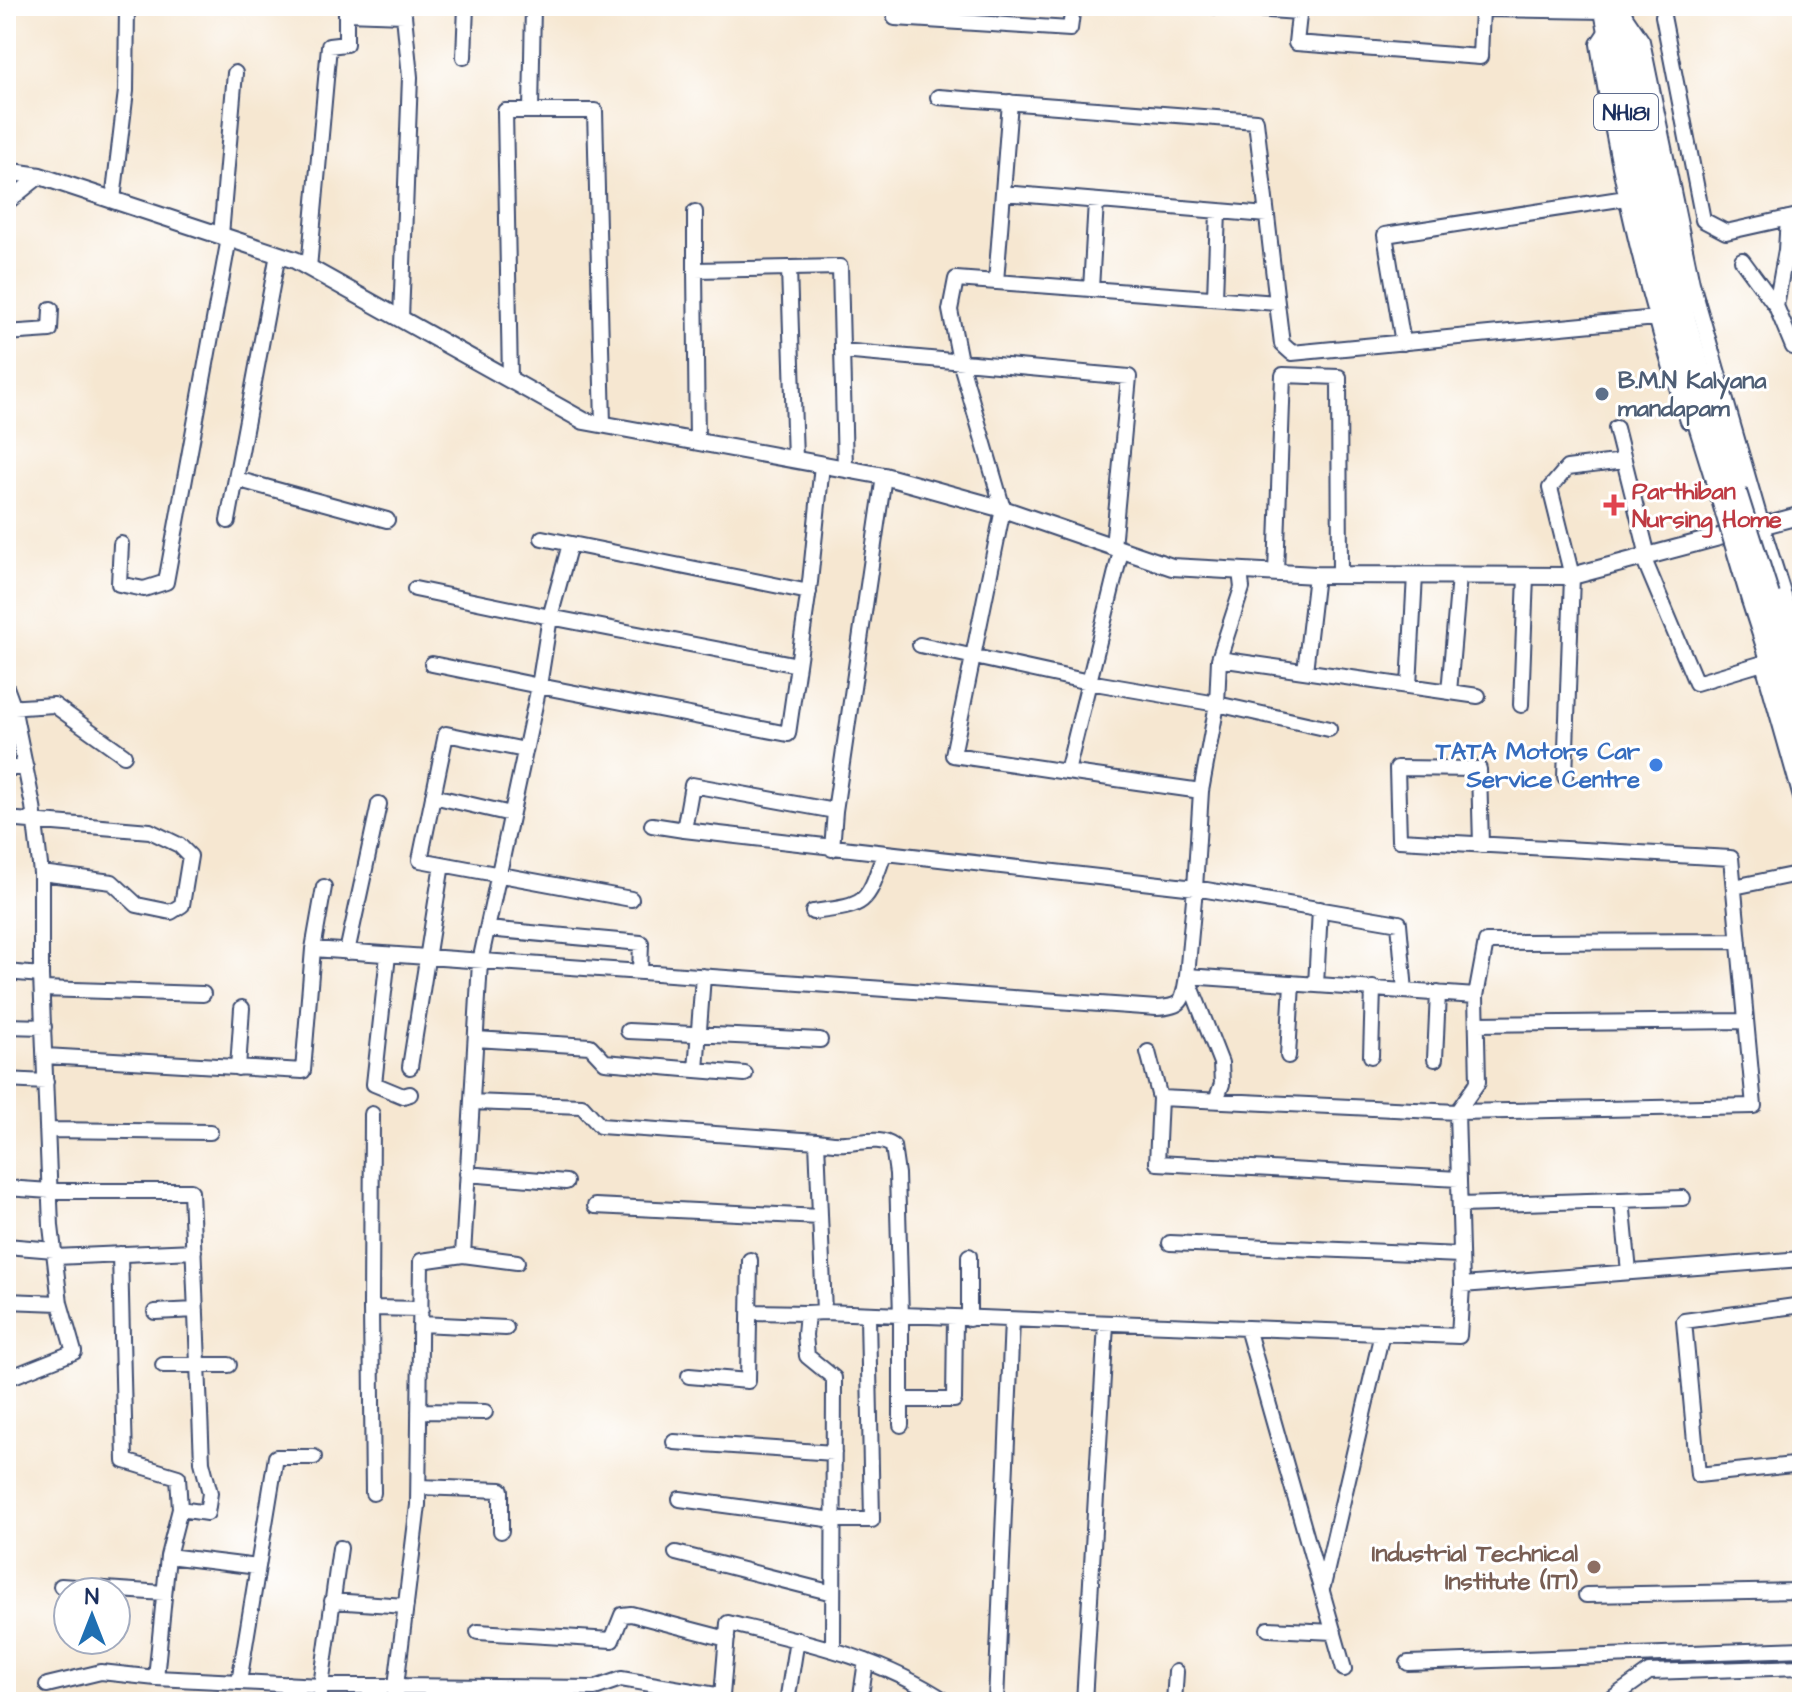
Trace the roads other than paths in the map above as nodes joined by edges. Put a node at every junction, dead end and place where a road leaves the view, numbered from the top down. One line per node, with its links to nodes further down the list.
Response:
1 (127, 6): 21 (street)
2 (466, 6): 12 (street)
3 (533, 6): 16 (street)
4 (895, 6): 5 (street)
5 (1073, 6)
6 (1212, 6): 10 (street)
7 (1665, 6): 28 (street)
8 (1482, 8): 10 (street); 11 (street)
9 (346, 9): 32 (street); 42 (street)
10 (1300, 9)
11 (1612, 13): 20 (street); 27 (highway, NH181); 63 (street)
12 (464, 57)
13 (235, 73): 29 (street)
14 (938, 97): 15 (street)
15 (1010, 102): 19 (street); 26 (street)
16 (531, 111): 49 (street); 50 (street)
17 (6, 171): 18 (main road)
18 (40, 176): 21 (main road); 23 (street)
19 (1003, 193): 22 (street); 35 (street)
20 (1626, 198): 41 (street); 44 (street)
21 (113, 200): 29 (main road)
22 (1096, 201): 24 (street); 36 (street)
23 (6, 203)
24 (1218, 211): 26 (street); 37 (street)
25 (695, 212): 34 (street)
26 (1267, 215): 38 (street)
27 (1654, 215): 96 (highway, NH181, bridge); 103 (highway, NH181, bridge)
28 (1795, 217): 39 (street)
29 (225, 237): 30 (main road); 66 (street)
30 (278, 254): 32 (main road); 58 (street)
31 (1742, 260): 39 (street)
32 (309, 268): 42 (main road)
33 (789, 268): 34 (street); 46 (street); 53 (street)
34 (695, 270): 52 (street)
35 (996, 282): 36 (street); 48 (street)
36 (1091, 289): 37 (street)
37 (1215, 298): 38 (street)
38 (1277, 303): 44 (street)
39 (1776, 306): 45 (street)
40 (51, 309): 43 (street)
41 (1656, 318): 44 (street); 64 (street)
42 (401, 319): 49 (main road)
43 (6, 333)
44 (1403, 343)
45 (1793, 347)
46 (842, 351): 48 (street); 56 (street)
47 (926, 352): 48 (street)
48 (960, 361): 59 (street); 68 (street)
49 (510, 379): 50 (main road)
50 (603, 424): 52 (main road)
51 (1616, 428): 54 (street)
52 (697, 442): 53 (main road)
53 (795, 460): 55 (main road)
54 (1624, 461): 69 (street); 77 (street)
55 (822, 465): 56 (main road); 79 (street)
56 (845, 469): 57 (main road)
57 (884, 476): 59 (main road); 112 (street)
58 (236, 479): 61 (street); 62 (street)
59 (1003, 509): 68 (main road); 84 (street)
60 (1802, 515): 63 (main road)
61 (387, 520)
62 (228, 521)
63 (1762, 526): 64 (main road); 80 (street)
64 (1726, 536): 69 (main road); 86 (street)
65 (542, 538): 67 (street)
66 (121, 544)
67 (570, 544): 79 (street); 81 (street)
68 (1117, 549): 70 (main road); 90 (street)
69 (1646, 556): 77 (main road); 86 (street)
70 (1240, 571): 71 (main road); 85 (street)
71 (1276, 573): 72 (main road); 73 (street)
72 (1316, 575): 73 (main road); 89 (street)
73 (1340, 575): 74 (main road)
74 (1415, 575): 75 (main road); 92 (street)
75 (1459, 576): 76 (main road); 94 (street)
76 (1526, 576): 77 (main road); 98 (street)
77 (1572, 576): 107 (street)
78 (415, 589): 81 (street)
79 (809, 592): 88 (street)
80 (1796, 615): 83 (street)
81 (550, 617): 88 (street); 91 (street)
82 (920, 645): 84 (street)
83 (1802, 653)
84 (973, 655): 90 (street); 106 (street)
85 (1219, 659): 89 (street); 97 (street)
86 (1763, 663): 110 (street)
87 (432, 664): 91 (street)
88 (798, 665): 91 (street)
89 (1305, 671): 92 (street)
90 (1089, 682): 97 (street); 106 (street)
91 (539, 686): 101 (street)
92 (1409, 686): 94 (street)
93 (6, 687): 99 (street)
94 (1449, 692): 95 (street)
95 (1478, 696)
96 (1802, 702)
97 (1217, 704): 100 (street); 108 (street)
98 (1521, 705)
99 (10, 707): 102 (street); 105 (street)
100 (1329, 729)
101 (525, 750): 109 (street); 113 (street)
102 (124, 755)
103 (1802, 756)
104 (6, 768): 105 (street)
105 (26, 768): 115 (street)
106 (1067, 772): 108 (street)
107 (1565, 777)
108 (1201, 791): 127 (street)
109 (433, 796): 113 (street); 121 (street)
110 (1802, 801)
111 (379, 804): 134 (street)
112 (835, 811): 117 (street); 119 (street)
113 (511, 814): 124 (street)
114 (6, 819): 115 (street)
115 (34, 820): 122 (street); 122 (street)
116 (652, 825): 117 (street)
117 (684, 830): 119 (street)
118 (1481, 845): 118 (street); 126 (street)
119 (832, 849): 120 (street)
120 (884, 854): 127 (street); 130 (street)
121 (442, 864): 124 (street); 136 (street)
122 (41, 873): 142 (street)
123 (1802, 873): 126 (street)
124 (498, 876): 128 (street); 131 (street)
125 (324, 887): 133 (street)
126 (1734, 887): 132 (street)
127 (1195, 888): 129 (street); 141 (street)
128 (631, 899)
129 (1320, 909): 144 (street); 146 (street)
130 (813, 912)
131 (487, 929): 137 (street); 139 (street)
132 (1739, 941): 149 (street); 151 (street)
133 (313, 949): 134 (street); 165 (street)
134 (347, 952): 135 (street)
135 (388, 955): 136 (street); 170 (street)
136 (426, 958): 137 (street); 164 (street)
137 (480, 962): 139 (street); 157 (street)
138 (6, 972): 142 (street)
139 (640, 972): 140 (street)
140 (703, 976): 141 (street); 156 (street)
141 (1187, 976): 143 (street); 172 (street)
142 (42, 982): 148 (street); 154 (street)
143 (1292, 983): 144 (street); 161 (street)
144 (1316, 985): 145 (street)
145 (1373, 988): 146 (street); 162 (street)
146 (1405, 991): 147 (street)
147 (1438, 993): 149 (street); 163 (street)
148 (203, 994)
149 (1476, 996): 152 (street)
150 (242, 1008): 165 (street)
151 (1746, 1021): 152 (street); 174 (street)
152 (1477, 1024): 174 (street)
153 (6, 1026): 154 (street)
154 (44, 1027): 160 (street)
155 (628, 1031): 156 (street)
156 (699, 1034): 158 (street); 166 (street)
157 (476, 1039): 166 (street); 173 (street)
158 (820, 1040)
159 (1148, 1052): 171 (street)
160 (45, 1056): 165 (street); 169 (street)
161 (1288, 1056)
162 (1371, 1056)
163 (1435, 1059)
164 (410, 1067)
165 (238, 1068)
166 (696, 1070): 167 (street)
167 (745, 1074)
168 (6, 1080): 169 (street)
169 (46, 1082): 176 (street)
170 (410, 1094)
171 (1160, 1098): 172 (street); 180 (street)
172 (1216, 1100): 174 (street)
173 (472, 1102): 178 (street); 179 (street)
174 (1457, 1112): 180 (street)
175 (372, 1114): 205 (street)
176 (47, 1130): 177 (street); 183 (street)
177 (210, 1132)
178 (817, 1141): 188 (street); 213 (street)
179 (467, 1174): 181 (street); 194 (street)
180 (1459, 1179): 186 (street)
181 (566, 1182)
182 (6, 1188): 183 (street)
183 (50, 1191): 191 (street); 192 (street)
184 (1683, 1198): 185 (street)
185 (1622, 1200): 186 (street); 200 (street)
186 (1460, 1205): 195 (street)
187 (595, 1206): 188 (street)
188 (820, 1217): 209 (street)
189 (1170, 1243): 195 (street)
190 (6, 1246): 192 (street)
191 (194, 1251): 193 (street); 206 (street)
192 (54, 1254): 193 (street); 203 (street)
193 (120, 1254): 236 (street)
194 (463, 1255): 199 (street); 211 (street)
195 (1461, 1255): 201 (street)
196 (969, 1256): 214 (street)
197 (1802, 1259): 200 (street)
198 (750, 1260): 208 (street)
199 (517, 1262)
200 (1629, 1272): 201 (street)
201 (1462, 1285): 219 (street)
202 (6, 1301): 203 (street)
203 (60, 1303): 224 (street)
204 (1802, 1305): 232 (street)
205 (371, 1308): 211 (street); 234 (street)
206 (196, 1310): 207 (street); 221 (street)
207 (155, 1312)
208 (750, 1312): 210 (street); 223 (street)
209 (824, 1312): 210 (street); 212 (street)
210 (807, 1313): 230 (street)
211 (420, 1316): 217 (street); 226 (street)
212 (868, 1316): 213 (street); 237 (street)
213 (901, 1317): 214 (street); 225 (street)
214 (962, 1319): 215 (street); 225 (street)
215 (1012, 1320): 216 (street); 276 (street)
216 (1106, 1324): 218 (street); 277 (street)
217 (506, 1328)
218 (1247, 1328): 219 (street); 243 (street)
219 (1382, 1333): 243 (street)
220 (163, 1365): 221 (street)
221 (198, 1365): 222 (street); 236 (street)
222 (229, 1365)
223 (689, 1376)
224 (6, 1379)
225 (901, 1400): 228 (street)
226 (419, 1411): 227 (street); 233 (street)
227 (485, 1412)
228 (901, 1425)
229 (674, 1442): 230 (street)
230 (834, 1453): 237 (street)
231 (314, 1457): 242 (street)
232 (1802, 1464)
233 (419, 1487): 238 (street); 250 (street)
234 (373, 1493)
235 (680, 1499): 237 (street)
236 (180, 1509): 241 (street)
237 (834, 1520): 247 (street)
238 (501, 1531)
239 (340, 1548): 249 (street)
240 (676, 1553): 247 (street)
241 (168, 1556): 242 (street); 246 (street)
242 (258, 1567): 264 (street)
243 (1322, 1590): 253 (street)
244 (132, 1591): 246 (street)
245 (1802, 1591): 248 (street)
246 (164, 1593): 263 (street)
247 (833, 1593): 256 (street)
248 (1586, 1595)
249 (332, 1601): 250 (street); 267 (street)
250 (406, 1606): 268 (street)
251 (1268, 1629): 253 (street)
252 (478, 1632): 254 (street)
253 (1334, 1632): 261 (street)
254 (727, 1639): 255 (street); 269 (street)
255 (797, 1639): 256 (street); 273 (street)
256 (833, 1648): 258 (street)
257 (1802, 1649): 259 (street)
258 (866, 1661): 274 (street); 275 (street)
259 (1408, 1663)
260 (1802, 1667): 279 (street)
261 (1344, 1669)
262 (1176, 1672): 278 (street)
263 (156, 1678): 264 (street); 266 (street)
264 (239, 1682): 265 (street)
265 (288, 1684): 267 (street); 270 (street)
266 (47, 1685)
267 (321, 1686): 268 (street); 271 (street)
268 (396, 1686): 269 (street); 272 (street)
269 (722, 1699)
270 (286, 1702)
271 (319, 1702)
272 (394, 1702)
273 (787, 1702)
274 (860, 1702)
275 (947, 1702)
276 (996, 1702)
277 (1084, 1702)
278 (1174, 1702)
279 (1607, 1702)

